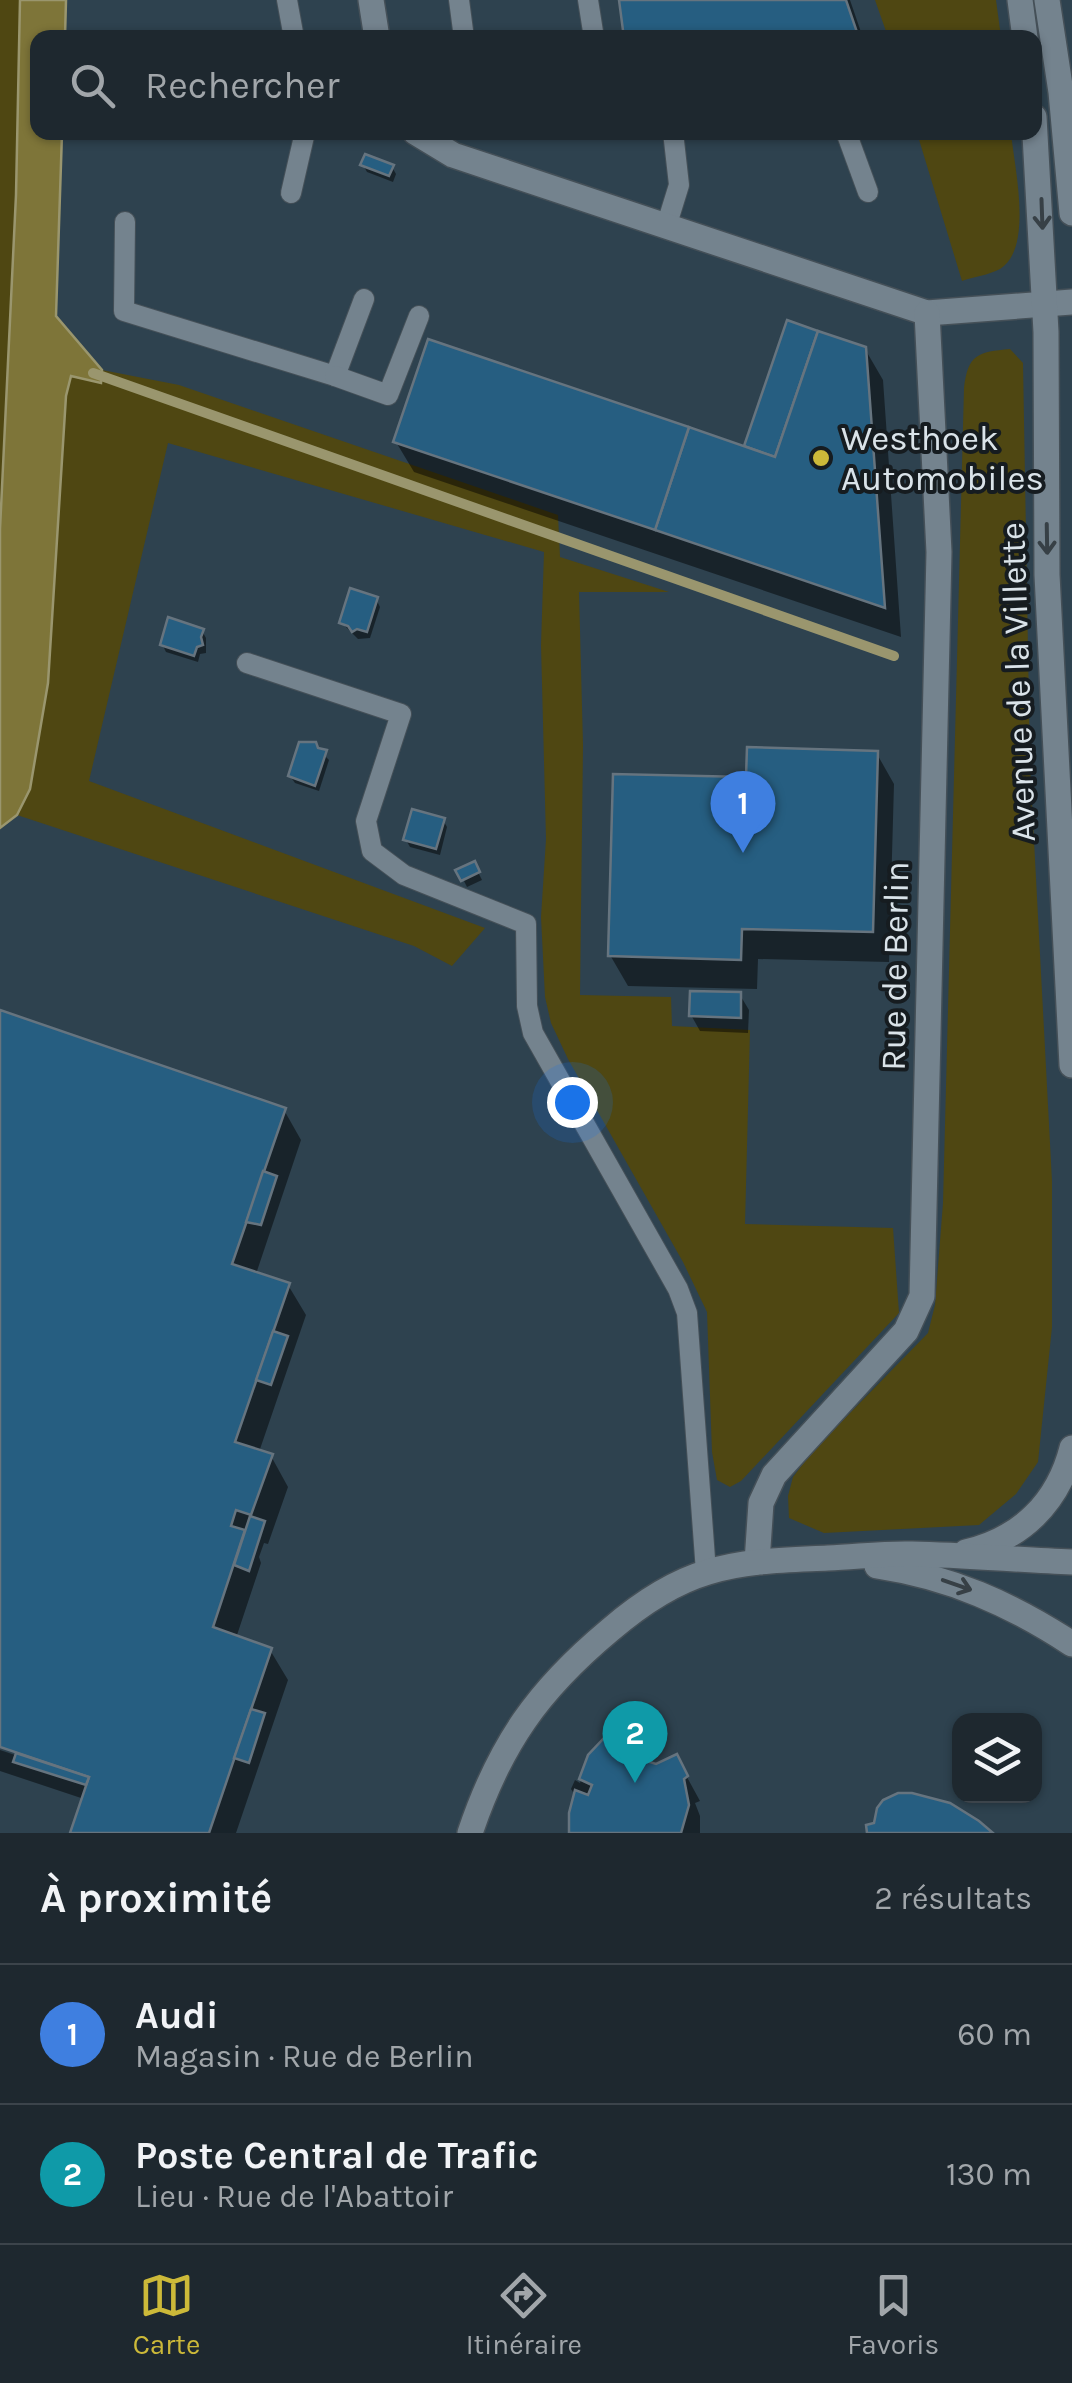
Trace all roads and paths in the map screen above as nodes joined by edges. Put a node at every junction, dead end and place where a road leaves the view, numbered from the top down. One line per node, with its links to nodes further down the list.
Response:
1 (286, 0): 7 (lane)
2 (372, 0): 8 (street)
3 (459, 0): 9 (lane)
4 (588, 0): 10 (lane)
5 (1020, 0): 11 (street)
6 (1047, 0): 19 (street)
7 (292, 30)
8 (376, 30)
9 (463, 30)
10 (593, 30)
11 (1024, 30)
12 (303, 140): 17 (lane)
13 (426, 140): 21 (street)
14 (674, 140): 21 (lane)
15 (849, 140): 18 (lane)
16 (1035, 140): 24 (street, Avenue de la Villette, one-way to 24)
17 (291, 192)
18 (868, 192)
19 (1072, 213)
20 (125, 222): 27 (lane)
21 (666, 227): 25 (street)
22 (364, 299): 27 (lane)
23 (1072, 302): 24 (street)
24 (1045, 305): 25 (street); 29 (street, Avenue de la Villette, one-way to 29)
25 (927, 314): 33 (street, Rue de Berlin)
26 (418, 316): 27 (lane)
27 (335, 376)
28 (247, 663): 35 (lane)
29 (1072, 1065)
30 (1072, 1448): 31 (street)
31 (952, 1556): 32 (street); 34 (street)
32 (828, 1558): 33 (street); 36 (street, one-way to 36)
33 (757, 1562): 35 (street)
34 (1072, 1562)
35 (706, 1572): 37 (street)
36 (1072, 1644)
37 (470, 1833)

